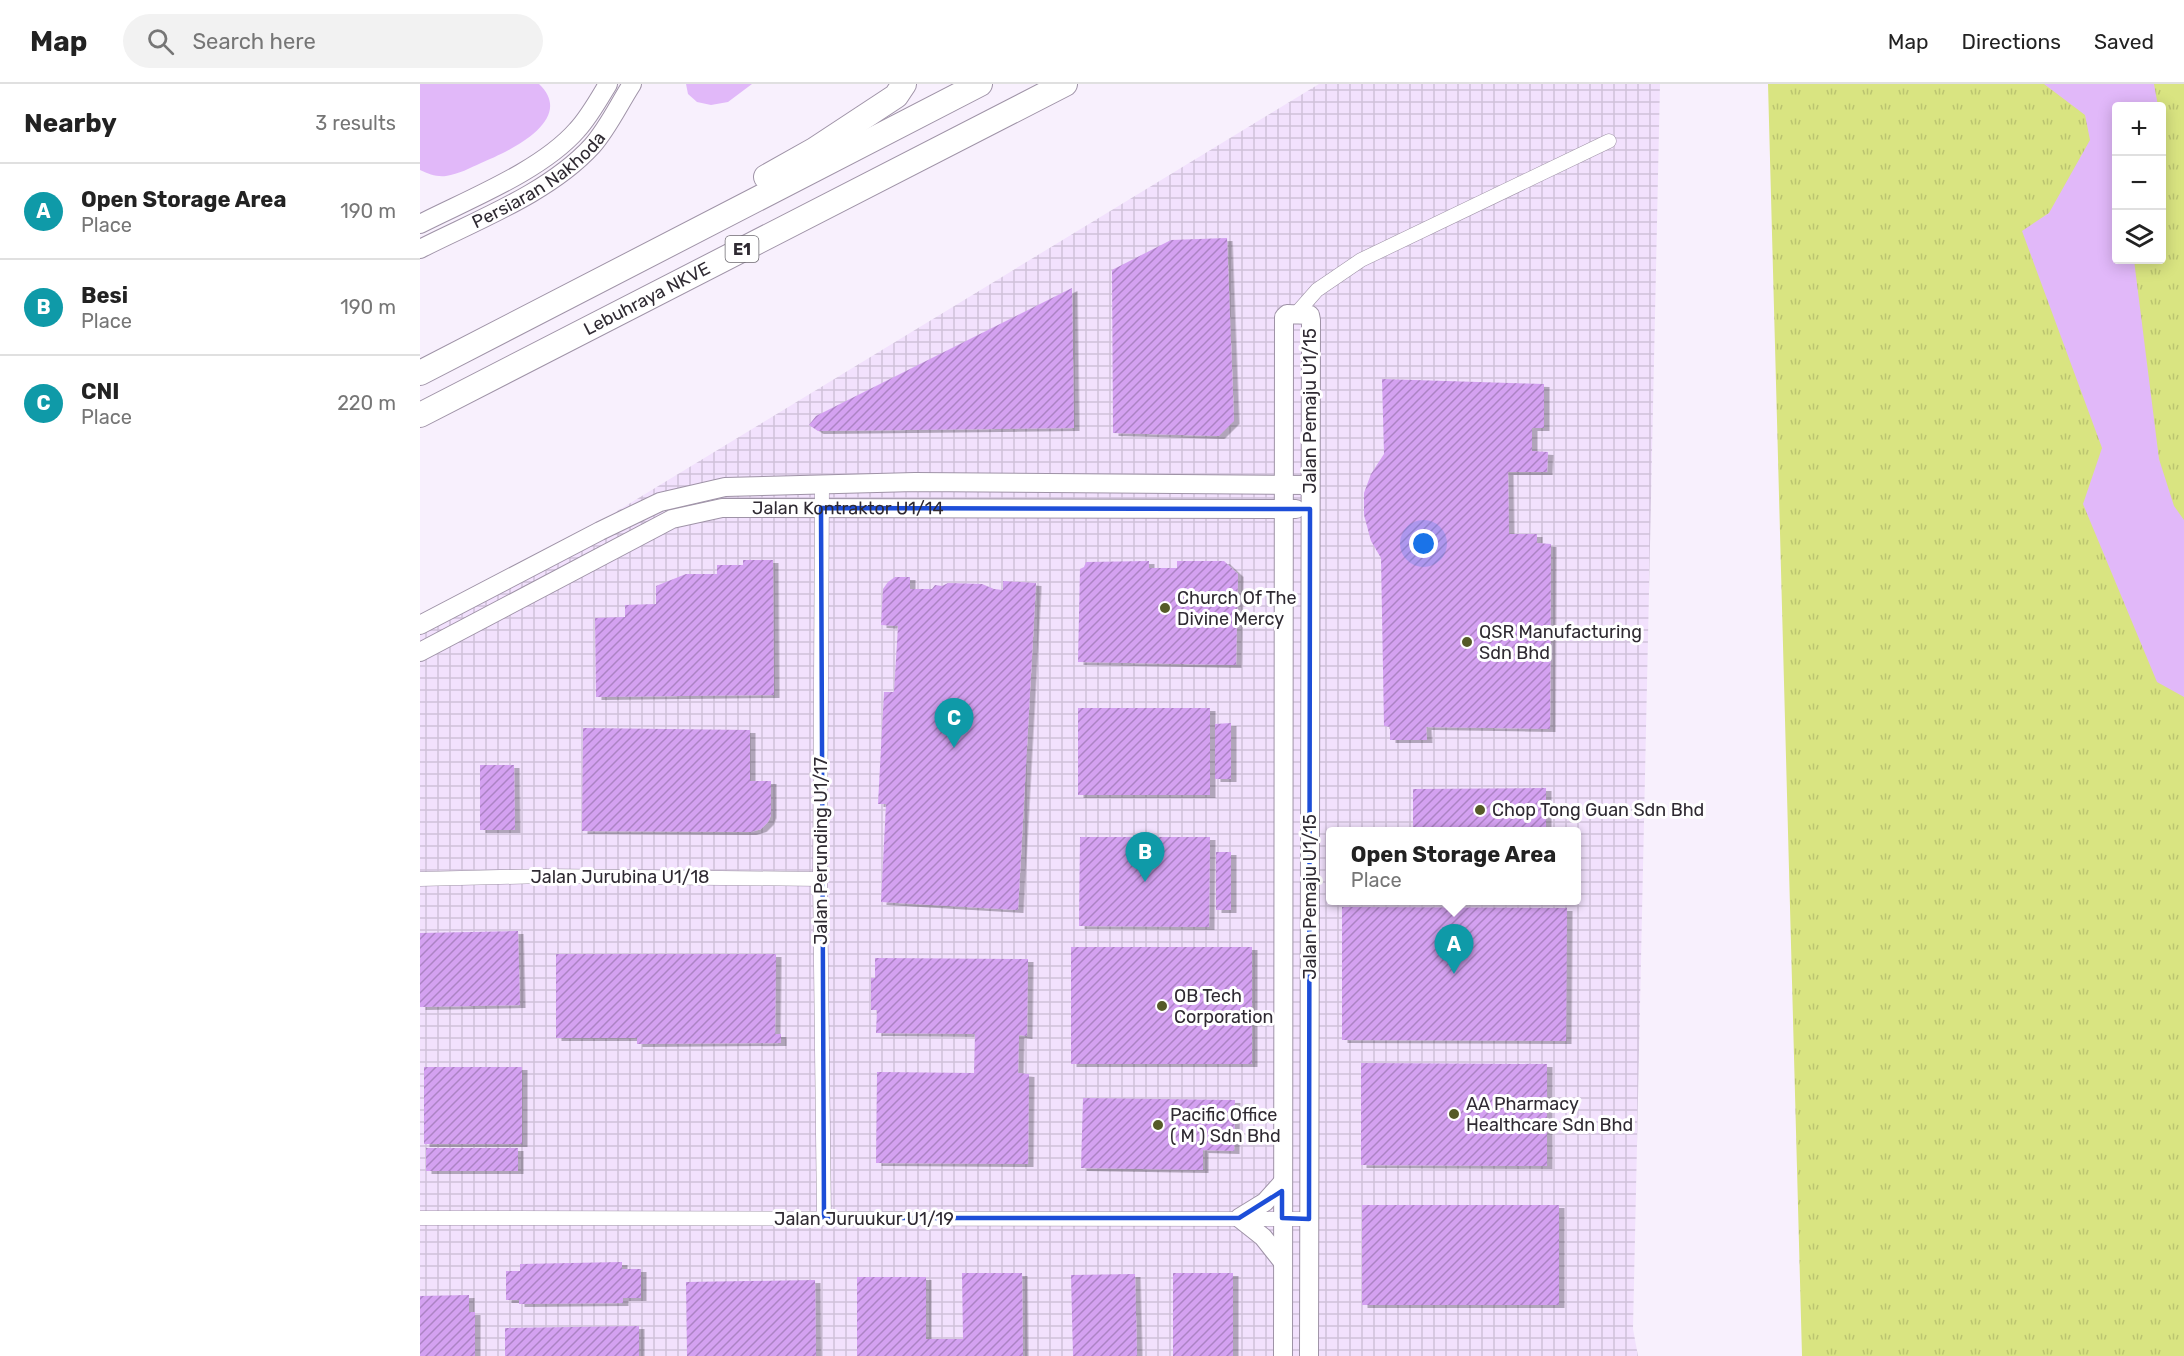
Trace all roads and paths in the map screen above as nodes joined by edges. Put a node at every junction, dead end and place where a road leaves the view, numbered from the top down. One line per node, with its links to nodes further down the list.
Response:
1 (608, 84): 7 (street, Persiaran Nakhoda)
2 (632, 84): 8 (street, Persiaran Nakhoda)
3 (904, 84): 10 (highway)
4 (980, 84): 10 (highway, Lebuhraya NKVE / E1)
5 (1065, 84): 12 (highway, Lebuhraya NKVE / E1)
6 (1609, 141): 9 (street)
7 (420, 224)
8 (420, 249)
9 (1295, 315): 14 (street, Jalan Pemaju U1/15); 15 (street, Jalan Pemaju U1/15)
10 (484, 341): 11 (highway, Lebuhraya NKVE / E1)
11 (420, 373)
12 (420, 415)
13 (822, 484): 14 (street, Jalan Kontraktor U1/14); 16 (street, Jalan Perunding U1/17); 19 (street, Jalan Kontraktor U1/14)
14 (1284, 485): 15 (street, Jalan Kontraktor U1/14); 17 (street, Jalan Pemaju U1/15)
15 (1310, 485): 18 (street, Jalan Pemaju U1/15)
16 (821, 508): 17 (street, Jalan Kontraktor U1/14); 20 (street, Jalan Kontraktor U1/14); 22 (street, Jalan Perunding U1/17)
17 (1284, 509): 18 (street, Jalan Kontraktor U1/14); 23 (street, Jalan Pemaju U1/15)
18 (1310, 509): 28 (street, Jalan Pemaju U1/15)
19 (420, 625)
20 (420, 652)
21 (420, 879): 22 (street, Jalan Jurubina U1/18)
22 (820, 879): 25 (street, Jalan Perunding U1/17)
23 (1282, 1183): 26 (street); 27 (street, Jalan Pemaju U1/15)
24 (420, 1218): 25 (street, Jalan Juruukur U1/19)
25 (824, 1218): 26 (street, Jalan Juruukur U1/19)
26 (1239, 1218): 27 (street, Jalan Juruukur U1/19); 29 (street)
27 (1282, 1218): 28 (street, Jalan Juruukur U1/19); 29 (street, Jalan Pemaju U1/15)
28 (1309, 1218): 31 (street, Jalan Pemaju U1/15)
29 (1282, 1261): 30 (street, Jalan Pemaju U1/15)
30 (1283, 1356)
31 (1309, 1356)

